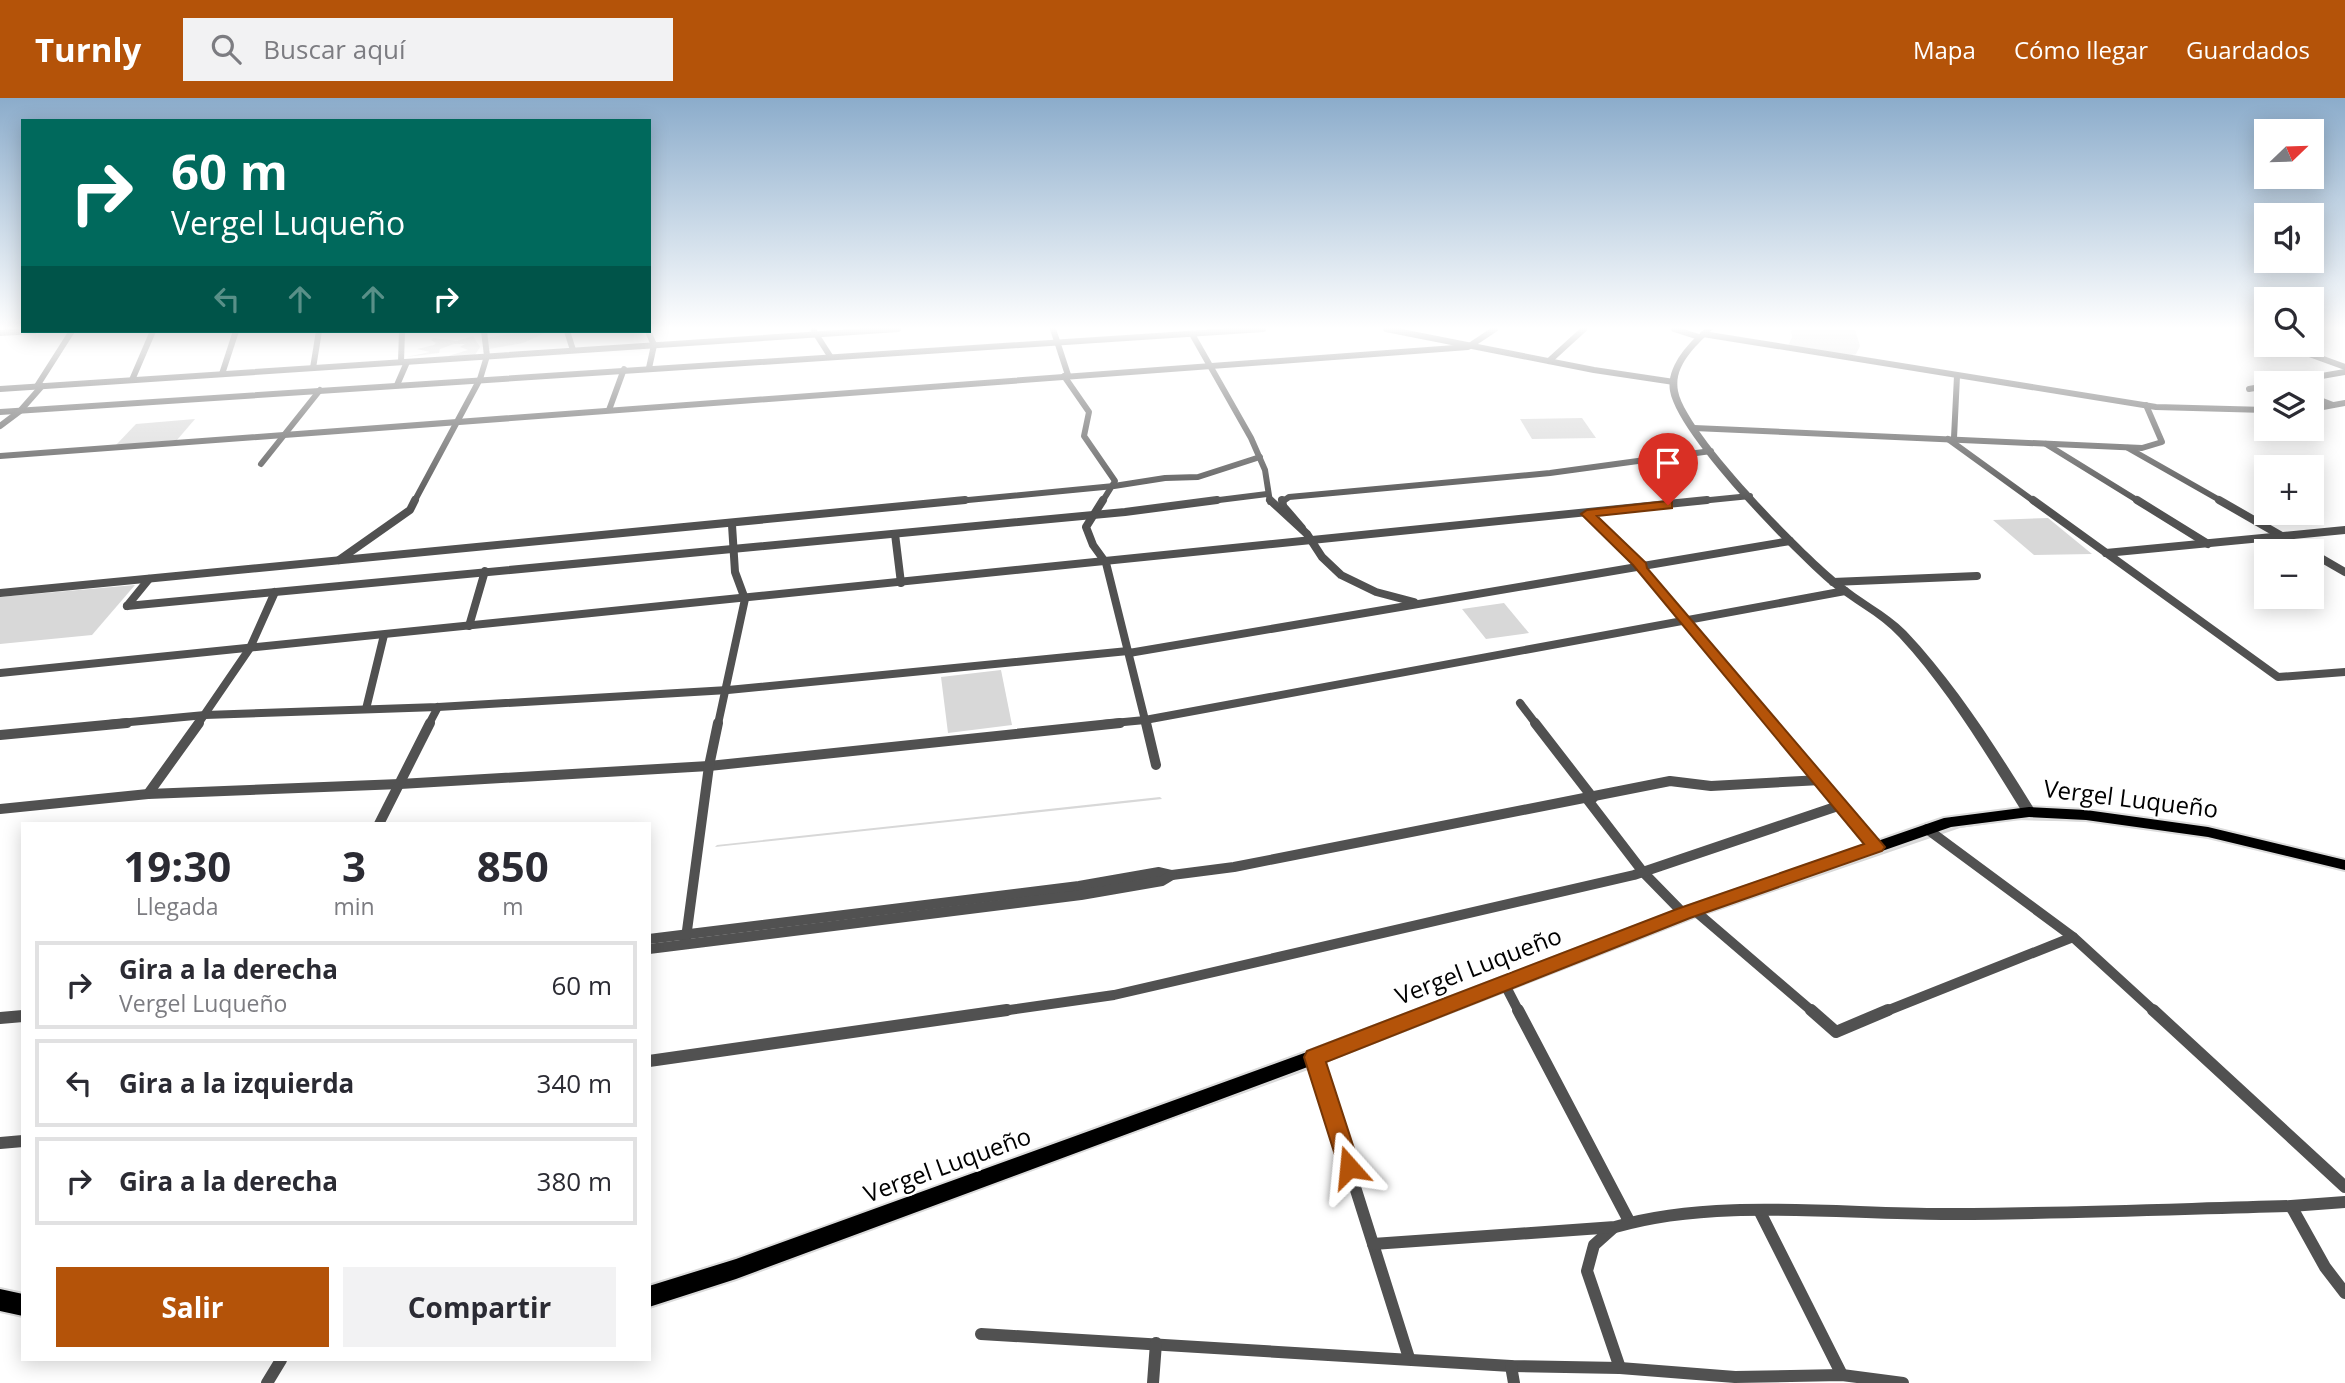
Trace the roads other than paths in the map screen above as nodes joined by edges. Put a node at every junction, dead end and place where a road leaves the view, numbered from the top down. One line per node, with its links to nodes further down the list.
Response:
1 (37, 389): 19 (street)
2 (336, 389): 11 (street)
3 (474, 389): 21 (street)
4 (617, 389): 17 (street)
5 (892, 389): 17 (street)
6 (1074, 389): 32 (street)
7 (1222, 389): 30 (street)
8 (1675, 389): 23 (street)
9 (1956, 389): 25 (street)
10 (2042, 389): 14 (street)
11 (320, 390): 19 (street); 24 (street)
12 (2324, 402): 15 (street)
13 (2345, 403): 15 (street)
14 (2146, 405): 18 (street); 27 (street)
15 (2333, 405): 16 (street)
16 (2324, 407)
17 (609, 410): 21 (street)
18 (2254, 410)
19 (20, 411): 20 (street); 22 (street)
20 (0, 412)
21 (455, 421): 24 (street); 49 (street)
22 (0, 426)
23 (1694, 428): 25 (street); 28 (street)
24 (285, 434): 29 (street); 31 (street)
25 (1950, 438): 26 (street); 47 (street)
26 (2045, 444): 27 (street); 45 (street)
27 (2127, 447): 41 (street)
28 (1711, 452): 34 (street); 35 (street)
29 (0, 456)
30 (1260, 457): 32 (street); 33 (street)
31 (261, 464)
32 (1114, 486): 37 (street); 38 (street)
33 (1266, 494): 35 (street); 37 (street)
34 (1750, 496): 36 (street); 44 (street)
35 (1279, 507): 43 (street)
36 (1587, 514): 43 (street); 51 (street)
37 (1093, 515): 40 (street); 50 (street)
38 (732, 525): 46 (street); 49 (street)
39 (2345, 530): 41 (street)
40 (895, 534): 46 (street); 56 (street)
41 (2283, 537): 42 (street); 45 (street)
42 (2287, 539)
43 (1313, 541): 50 (street); 62 (street)
44 (1790, 541): 51 (street); 57 (street)
45 (2208, 544): 47 (street)
46 (736, 550): 52 (street); 61 (street)
47 (2106, 553): 68 (street)
48 (2324, 560): 53 (street)
49 (338, 561): 55 (street)
50 (1106, 563): 56 (street); 67 (street)
51 (1640, 566): 62 (street); 63 (street)
52 (485, 571): 59 (street); 64 (street)
53 (2345, 572)
54 (1977, 576): 57 (street)
55 (149, 579): 59 (street); 60 (street)
56 (901, 583): 61 (street)
57 (1833, 583): 58 (street)
58 (1845, 591): 63 (street); 85 (street)
59 (275, 592): 66 (street)
60 (0, 593)
61 (745, 599): 64 (street); 70 (street)
62 (1420, 603): 67 (street)
63 (1686, 622): 75 (street); 79 (street)
64 (469, 626): 65 (street)
65 (384, 635): 66 (street); 73 (street)
66 (250, 648): 69 (street); 74 (street)
67 (1129, 652): 70 (street); 75 (street)
68 (2345, 671)
69 (0, 673)
70 (728, 690): 72 (street); 78 (street)
71 (1520, 703): 82 (street)
72 (439, 707): 73 (street); 80 (street)
73 (366, 709): 74 (street)
74 (205, 715): 76 (street); 81 (street)
75 (1145, 720): 77 (street); 78 (street)
76 (0, 735)
77 (1156, 765)
78 (709, 766): 80 (street); 94 (street)
79 (1821, 780): 82 (street); 83 (street)
80 (400, 784): 81 (street); 86 (street)
81 (148, 794): 84 (street)
82 (1590, 798): 90 (street); 94 (street)
83 (1841, 805): 88 (street); 90 (street)
84 (0, 808)
85 (2029, 812): 87 (main road, Vergel Luqueño); 89 (main road, Vergel Luqueño)
86 (380, 822)
87 (1927, 829): 88 (main road, Vergel Luqueño); 92 (street)
88 (1876, 847): 91 (main road, Vergel Luqueño)
89 (2345, 865)
90 (1643, 872): 91 (street); 100 (street)
91 (1689, 912): 92 (street); 96 (main road, Vergel Luqueño)
92 (2073, 937): 103 (street)
93 (651, 939): 94 (street)
94 (686, 939): 95 (street)
95 (651, 948)
96 (1504, 983): 99 (main road, Vergel Luqueño); 107 (street)
97 (21, 1016): 98 (street)
98 (0, 1018)
99 (1314, 1057): 109 (street); 111 (main road, Vergel Luqueño)
100 (651, 1061)
101 (21, 1141): 102 (street)
102 (0, 1143)
103 (2345, 1187)
104 (2345, 1202): 105 (street)
105 (2291, 1206): 106 (street); 110 (street)
106 (1759, 1210): 107 (street); 120 (street)
107 (1629, 1221): 108 (street)
108 (1615, 1227): 109 (street); 119 (street)
109 (1373, 1244): 116 (street)
110 (2345, 1293)
111 (651, 1296)
112 (0, 1300): 113 (main road)
113 (21, 1305)
114 (981, 1334): 115 (street)
115 (1156, 1343): 116 (street); 123 (street)
116 (1409, 1358): 118 (street)
117 (280, 1361): 122 (street)
118 (1511, 1367): 119 (street); 124 (street)
119 (1620, 1368): 121 (street)
120 (1842, 1375): 121 (street); 125 (street)
121 (1736, 1380)
122 (267, 1383)
123 (1153, 1383)
124 (1514, 1383)
125 (1903, 1383)

